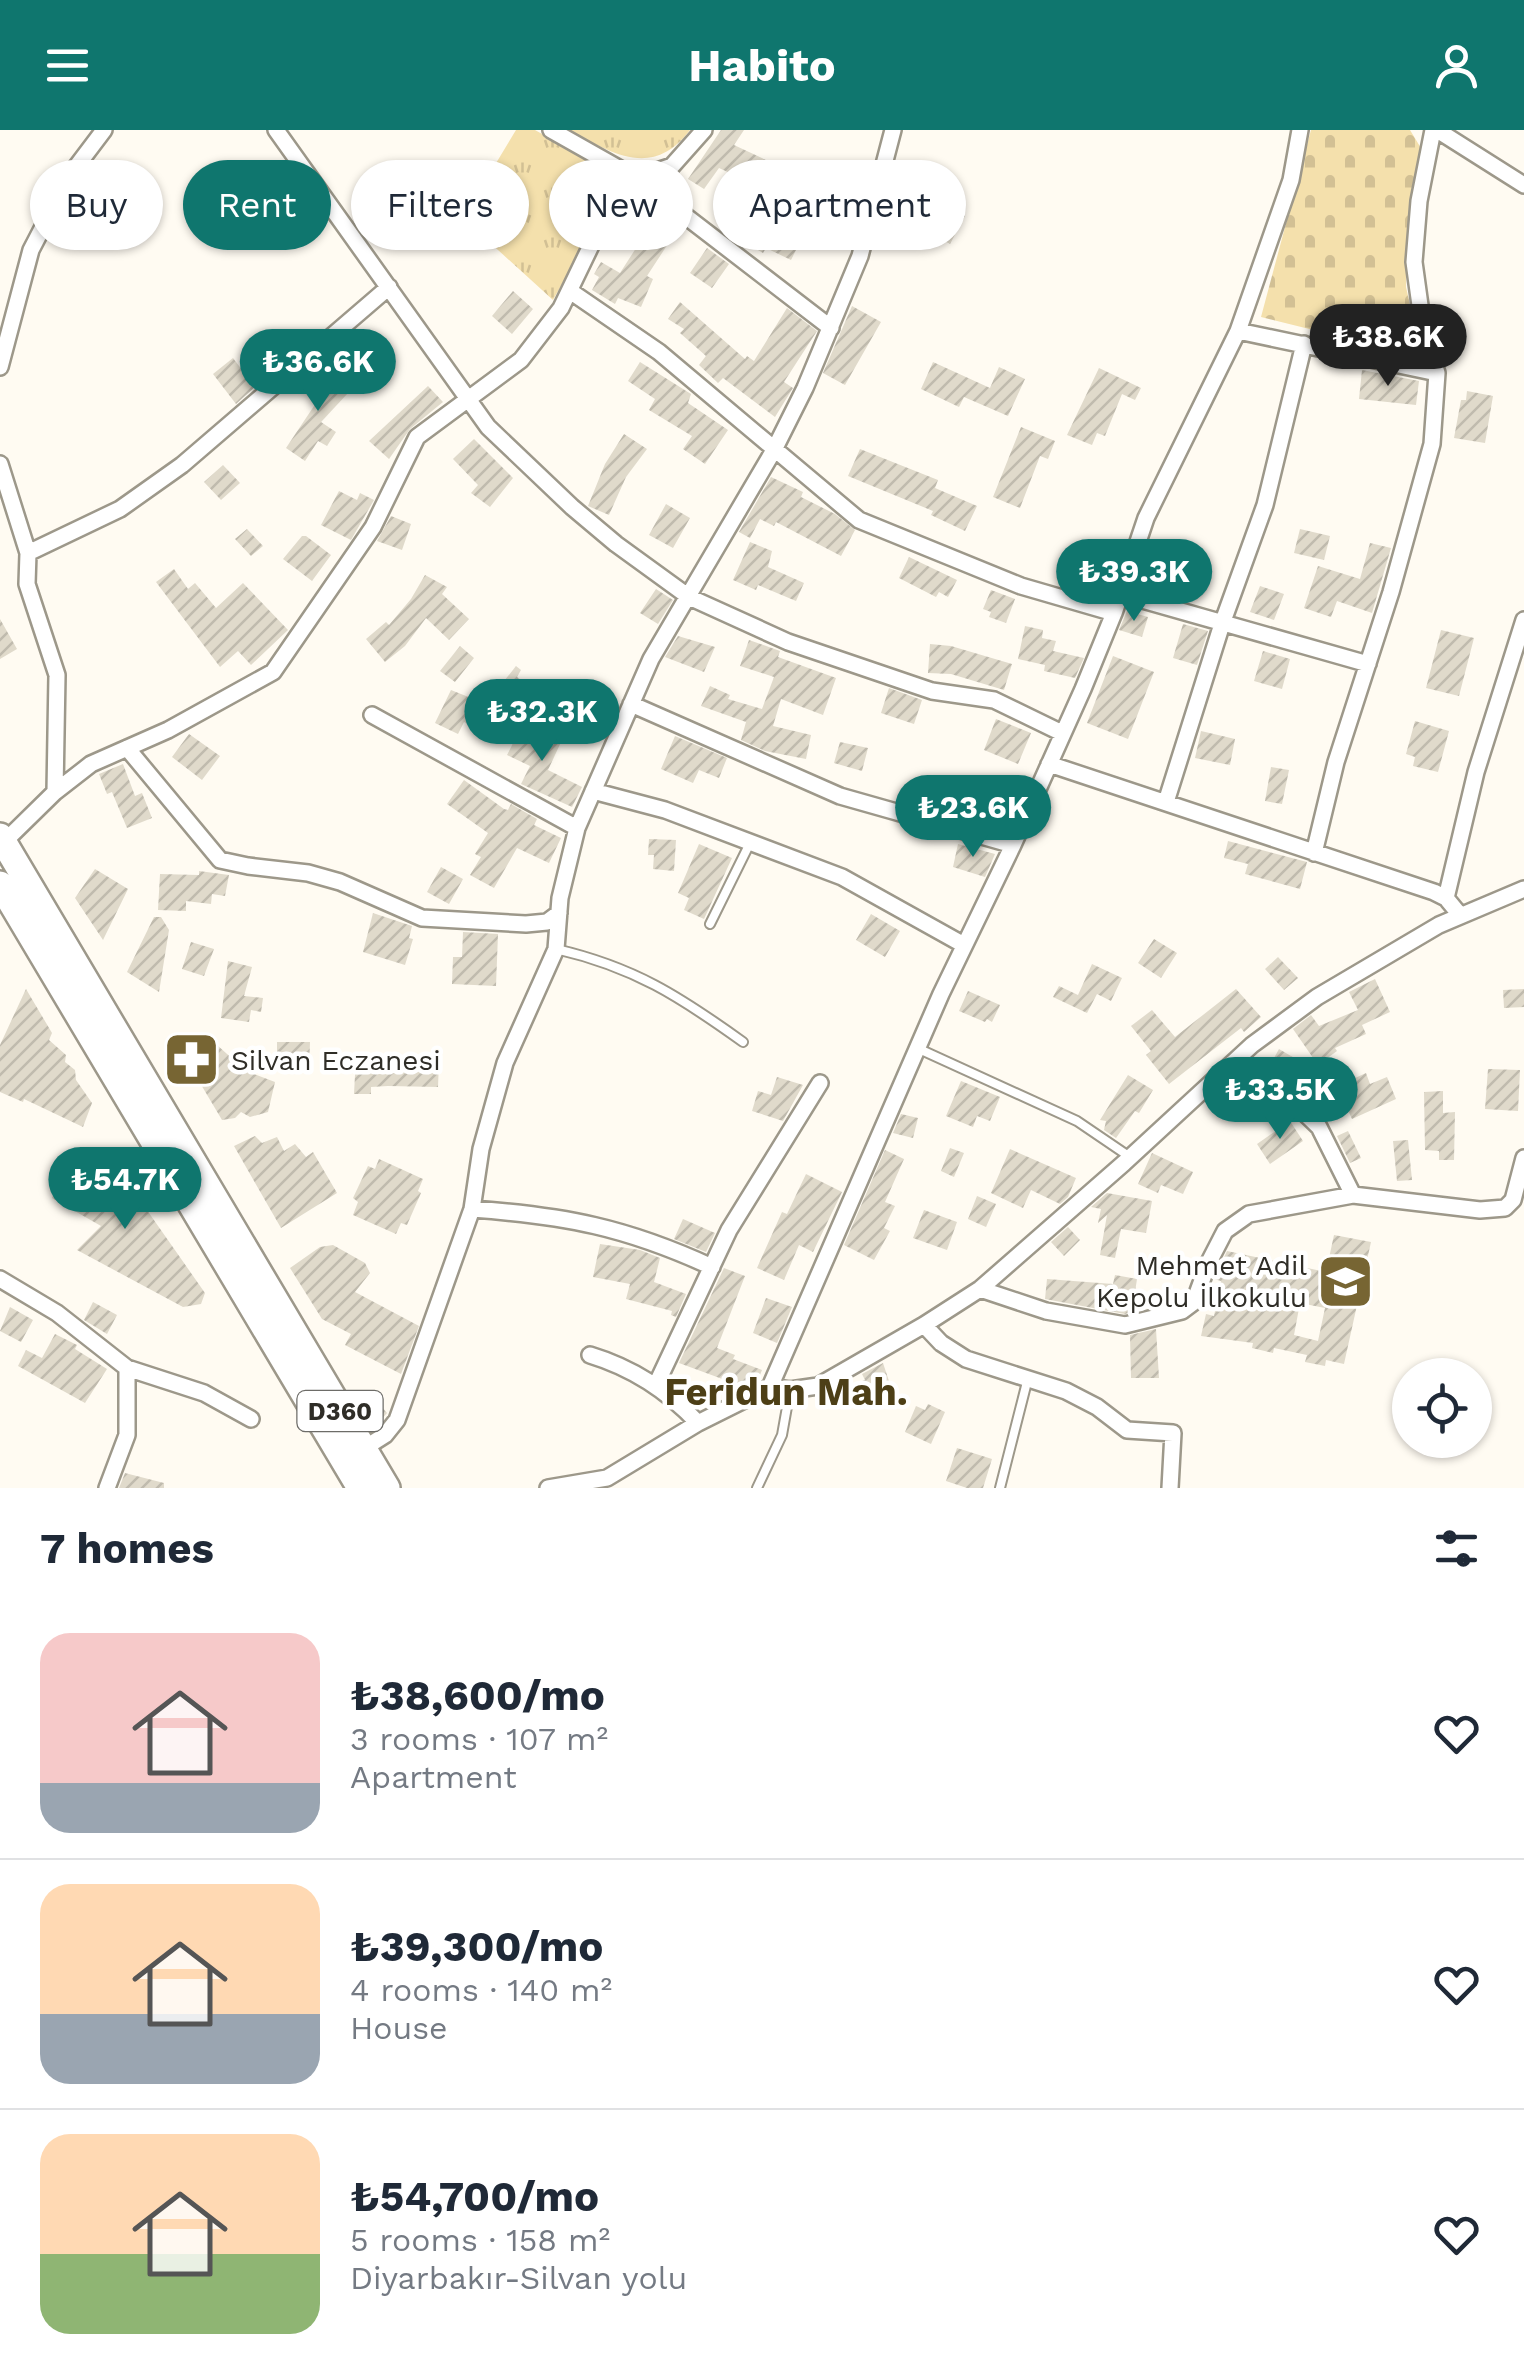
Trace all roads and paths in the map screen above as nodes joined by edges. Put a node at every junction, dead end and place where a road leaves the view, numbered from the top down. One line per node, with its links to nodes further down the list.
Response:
1 (104, 130): 18 (street)
2 (276, 130): 13 (street)
3 (551, 130): 8 (street)
4 (704, 130): 9 (street)
5 (893, 130): 15 (street)
6 (1300, 130): 16 (street)
7 (1435, 130): 10 (street); 19 (street)
8 (604, 160)
9 (677, 160)
10 (1524, 186)
11 (693, 222): 15 (street)
12 (589, 250): 14 (street)
13 (390, 287): 20 (street); 23 (street)
14 (570, 291): 20 (street); 21 (street)
15 (831, 328): 21 (street)
16 (1238, 330): 17 (street); 24 (street)
17 (1304, 344): 19 (street); 28 (street)
18 (0, 366)
19 (1437, 373): 29 (street)
20 (468, 398): 25 (street); 33 (street)
21 (774, 450): 25 (street); 26 (street)
22 (0, 464): 23 (street)
23 (28, 553): 36 (street)
24 (1120, 594): 26 (street); 28 (street)
25 (689, 597): 30 (street); 32 (street)
26 (1114, 614): 32 (street)
27 (1524, 620): 45 (street)
28 (1222, 624): 29 (street); 37 (street)
29 (1368, 664): 42 (street)
30 (631, 704): 35 (street); 41 (street)
31 (372, 714): 38 (street)
32 (1062, 733): 34 (street)
33 (128, 748): 36 (street); 46 (street)
34 (1049, 764): 37 (street); 41 (street)
35 (593, 791): 38 (street); 40 (street)
36 (56, 792): 39 (street)
37 (1166, 802): 42 (street)
38 (577, 828): 46 (street)
39 (2, 839): 63 (highway, D360)
40 (748, 844): 48 (lane); 49 (street)
41 (1013, 845): 49 (street)
42 (1314, 853): 45 (street)
43 (0, 884): 63 (highway, D360)
44 (1524, 889): 47 (street)
45 (1446, 898): 47 (street)
46 (559, 913): 50 (street)
47 (1460, 914): 53 (street)
48 (710, 924)
49 (964, 945): 52 (street)
50 (556, 949): 51 (lane); 58 (street)
51 (743, 1042)
52 (917, 1048): 55 (lane); 68 (street)
53 (1238, 1056): 55 (street); 57 (street)
54 (820, 1083): 59 (street)
55 (1130, 1157): 61 (street)
56 (1524, 1158): 57 (street)
57 (1352, 1195): 61 (street)
58 (472, 1208): 59 (street); 72 (street)
59 (712, 1267): 67 (street)
60 (0, 1279): 65 (street)
61 (980, 1289): 62 (street)
62 (924, 1325): 66 (street); 69 (street)
63 (287, 1340): 72 (highway, D360); 74 (highway, D360)
64 (590, 1354): 67 (street)
65 (128, 1368): 70 (street); 73 (street)
66 (1028, 1378): 78 (lane); 79 (street)
67 (656, 1386): 71 (street)
68 (770, 1387): 69 (street); 71 (street)
69 (790, 1390): 77 (lane)
70 (251, 1419)
71 (698, 1424): 76 (street)
72 (363, 1449): 75 (highway, D360)
73 (107, 1488)
74 (360, 1488)
75 (386, 1488)
76 (548, 1488)
77 (757, 1488)
78 (1000, 1488)
79 (1170, 1488)

